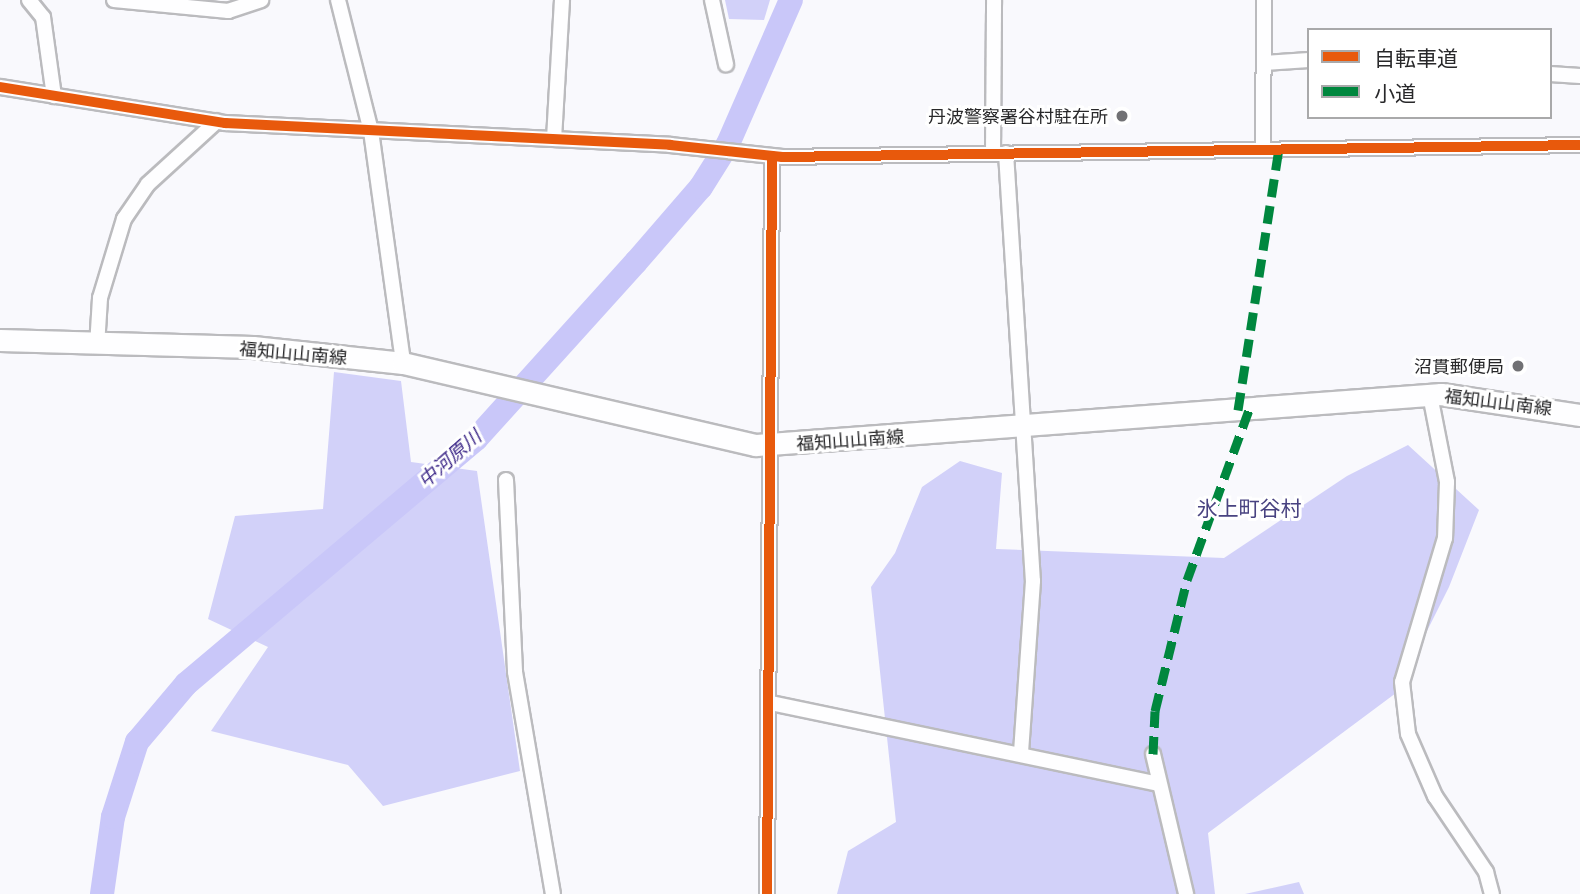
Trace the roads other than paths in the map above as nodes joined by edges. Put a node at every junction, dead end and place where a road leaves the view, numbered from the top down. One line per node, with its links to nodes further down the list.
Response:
1 (29, 0): 15 (street)
2 (114, 0): 3 (street)
3 (261, 0)
4 (338, 0): 17 (street)
5 (562, 0): 18 (street)
6 (712, 0): 11 (street)
7 (994, 0): 21 (street)
8 (1264, 0): 10 (street)
9 (1307, 60): 10 (street)
10 (1264, 63): 20 (street)
11 (726, 64)
12 (1552, 74): 13 (street)
13 (1580, 76)
14 (0, 87): 15 (street)
15 (54, 96): 16 (street)
16 (217, 121): 17 (street); 24 (street)
17 (371, 131): 18 (street); 25 (street)
18 (554, 139): 22 (street)
19 (1580, 145): 20 (street)
20 (1263, 148): 21 (street)
21 (1000, 152): 22 (street); 28 (street)
22 (772, 156): 29 (street)
23 (0, 340): 24 (main road, 福知山山南線)
24 (97, 346): 25 (main road, 福知山山南線)
25 (403, 363): 29 (main road, 福知山山南線)
26 (1430, 395): 27 (main road, 福知山山南線); 28 (main road, 福知山山南線); 38 (street)
27 (1580, 415)
28 (1023, 427): 29 (main road, 福知山山南線); 32 (street)
29 (767, 444): 31 (street)
30 (506, 480): 35 (street)
31 (771, 703): 32 (street); 36 (street)
32 (1021, 754): 34 (street)
33 (1153, 754): 34 (street)
34 (1158, 784): 37 (street)
35 (553, 894)
36 (767, 894)
37 (1186, 894)
38 (1492, 894)

